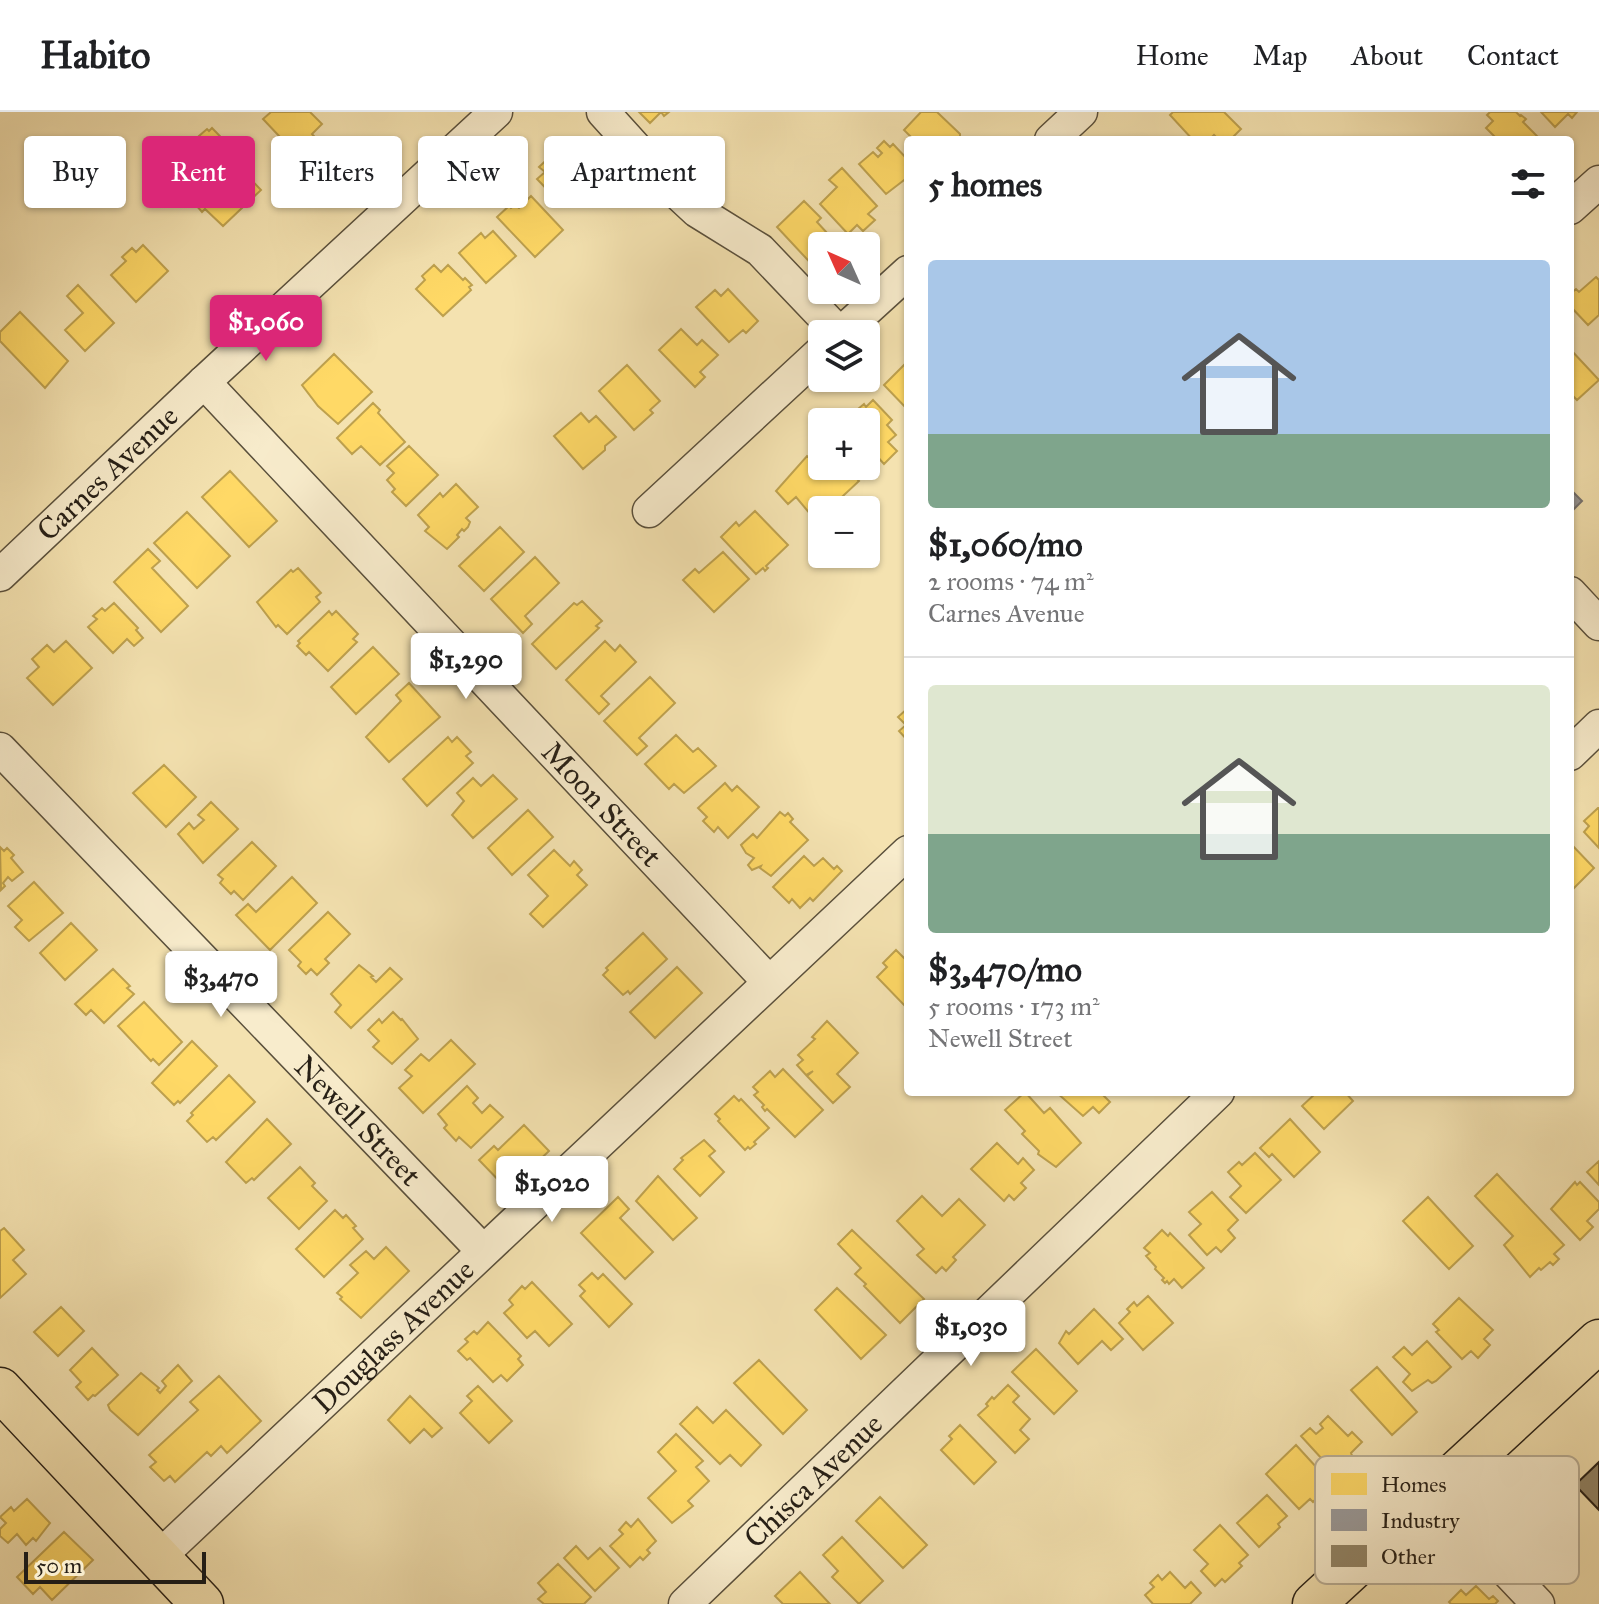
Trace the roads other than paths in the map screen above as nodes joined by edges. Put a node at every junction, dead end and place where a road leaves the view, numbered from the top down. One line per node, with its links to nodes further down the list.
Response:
1 (496, 112): 11 (street, Carnes Avenue)
2 (603, 112): 8 (street)
3 (1081, 112): 4 (street)
4 (1055, 136)
5 (1599, 182): 6 (street)
6 (1574, 204)
7 (904, 276): 9 (street)
8 (827, 320)
9 (855, 320)
10 (808, 364): 12 (street)
11 (204, 382): 13 (street, Carnes Avenue); 20 (street, Moon Street)
12 (649, 511)
13 (0, 575)
14 (1574, 597): 15 (street)
15 (1599, 624)
16 (1599, 726): 18 (street)
17 (0, 749): 22 (street, Newell Street)
18 (1574, 750)
19 (904, 856): 20 (street, Douglass Avenue)
20 (769, 982): 22 (street, Douglass Avenue)
21 (1214, 1096): 30 (street, Chisca Avenue)
22 (483, 1251): 26 (street, Douglass Avenue)
23 (1599, 1341): 25 (main road)
24 (0, 1389): 26 (main road)
25 (1473, 1456)
26 (159, 1557): 29 (main road)
27 (1335, 1584): 31 (main road)
28 (1519, 1584): 32 (street)
29 (202, 1604)
30 (685, 1604)
31 (1314, 1604)
32 (1538, 1604)

